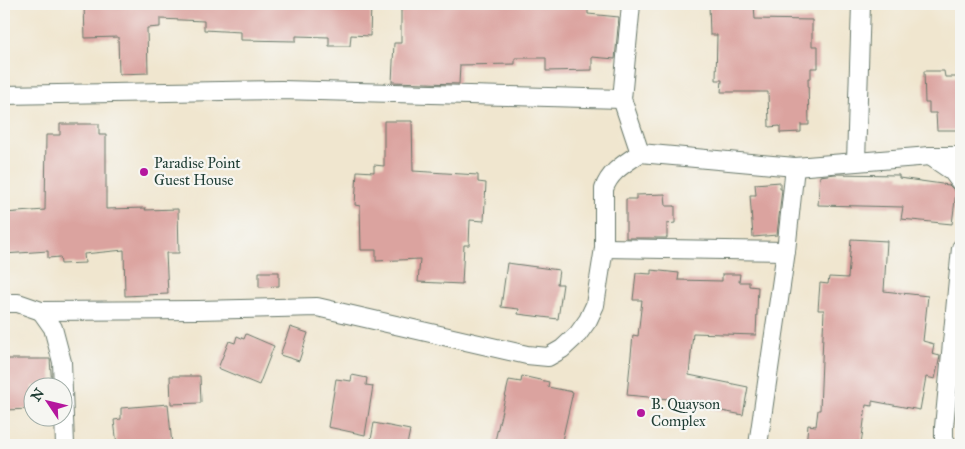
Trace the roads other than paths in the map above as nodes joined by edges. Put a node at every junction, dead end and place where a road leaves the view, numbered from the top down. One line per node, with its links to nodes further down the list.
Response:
1 (630, 4): 4 (street)
2 (861, 4): 8 (street)
3 (4, 95): 4 (street)
4 (622, 99): 5 (street)
5 (640, 153): 9 (street); 11 (street)
6 (930, 156): 7 (street); 8 (street); 10 (street)
7 (961, 156)
8 (856, 161): 9 (street)
9 (796, 167): 13 (street)
10 (961, 183)
11 (604, 248): 13 (street); 15 (street)
12 (961, 248): 18 (street)
13 (786, 251): 17 (street)
14 (4, 303): 15 (street)
15 (42, 311): 16 (street)
16 (65, 445)
17 (758, 445)
18 (948, 445)

